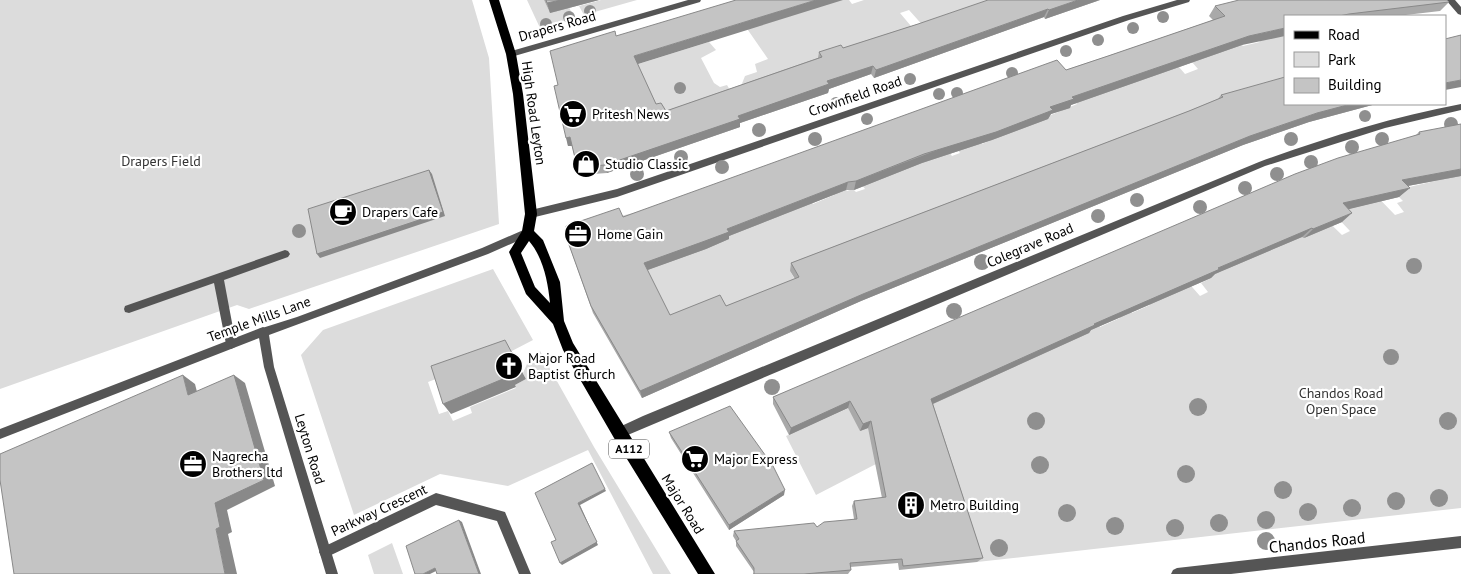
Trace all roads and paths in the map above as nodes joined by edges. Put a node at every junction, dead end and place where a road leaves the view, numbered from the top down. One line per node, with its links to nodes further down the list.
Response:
1 (494, 0): 6 (main road, High Road Leyton / A112)
2 (697, 0): 6 (street, Drapers Road)
3 (1186, 0): 8 (street, Crownfield Road)
4 (1450, 0): 5 (street)
5 (1461, 12)
6 (511, 54): 8 (main road, High Road Leyton / A112)
7 (1461, 107): 16 (street, Colegrave Road)
8 (531, 214): 9 (main road, High Road Leyton / A112)
9 (528, 232): 13 (main road, Major Road / A112); 13 (main road, Major Road / A112); 14 (street, Temple Mills Lane)
10 (285, 254): 11 (street)
11 (218, 277): 12 (street); 15 (street)
12 (129, 309)
13 (558, 321): 16 (main road, Major Road / A112)
14 (263, 332): 15 (street, Temple Mills Lane); 19 (street, Leyton Road)
15 (231, 344): 17 (street, Temple Mills Lane)
16 (619, 433): 22 (main road, Major Road / A112)
17 (0, 434)
18 (1461, 542): 23 (street, Chandos Road)
19 (325, 552): 20 (street, Leyton Road); 21 (street, Parkway Crescent)
20 (332, 574)
21 (525, 574)
22 (707, 574)
23 (1177, 574)

